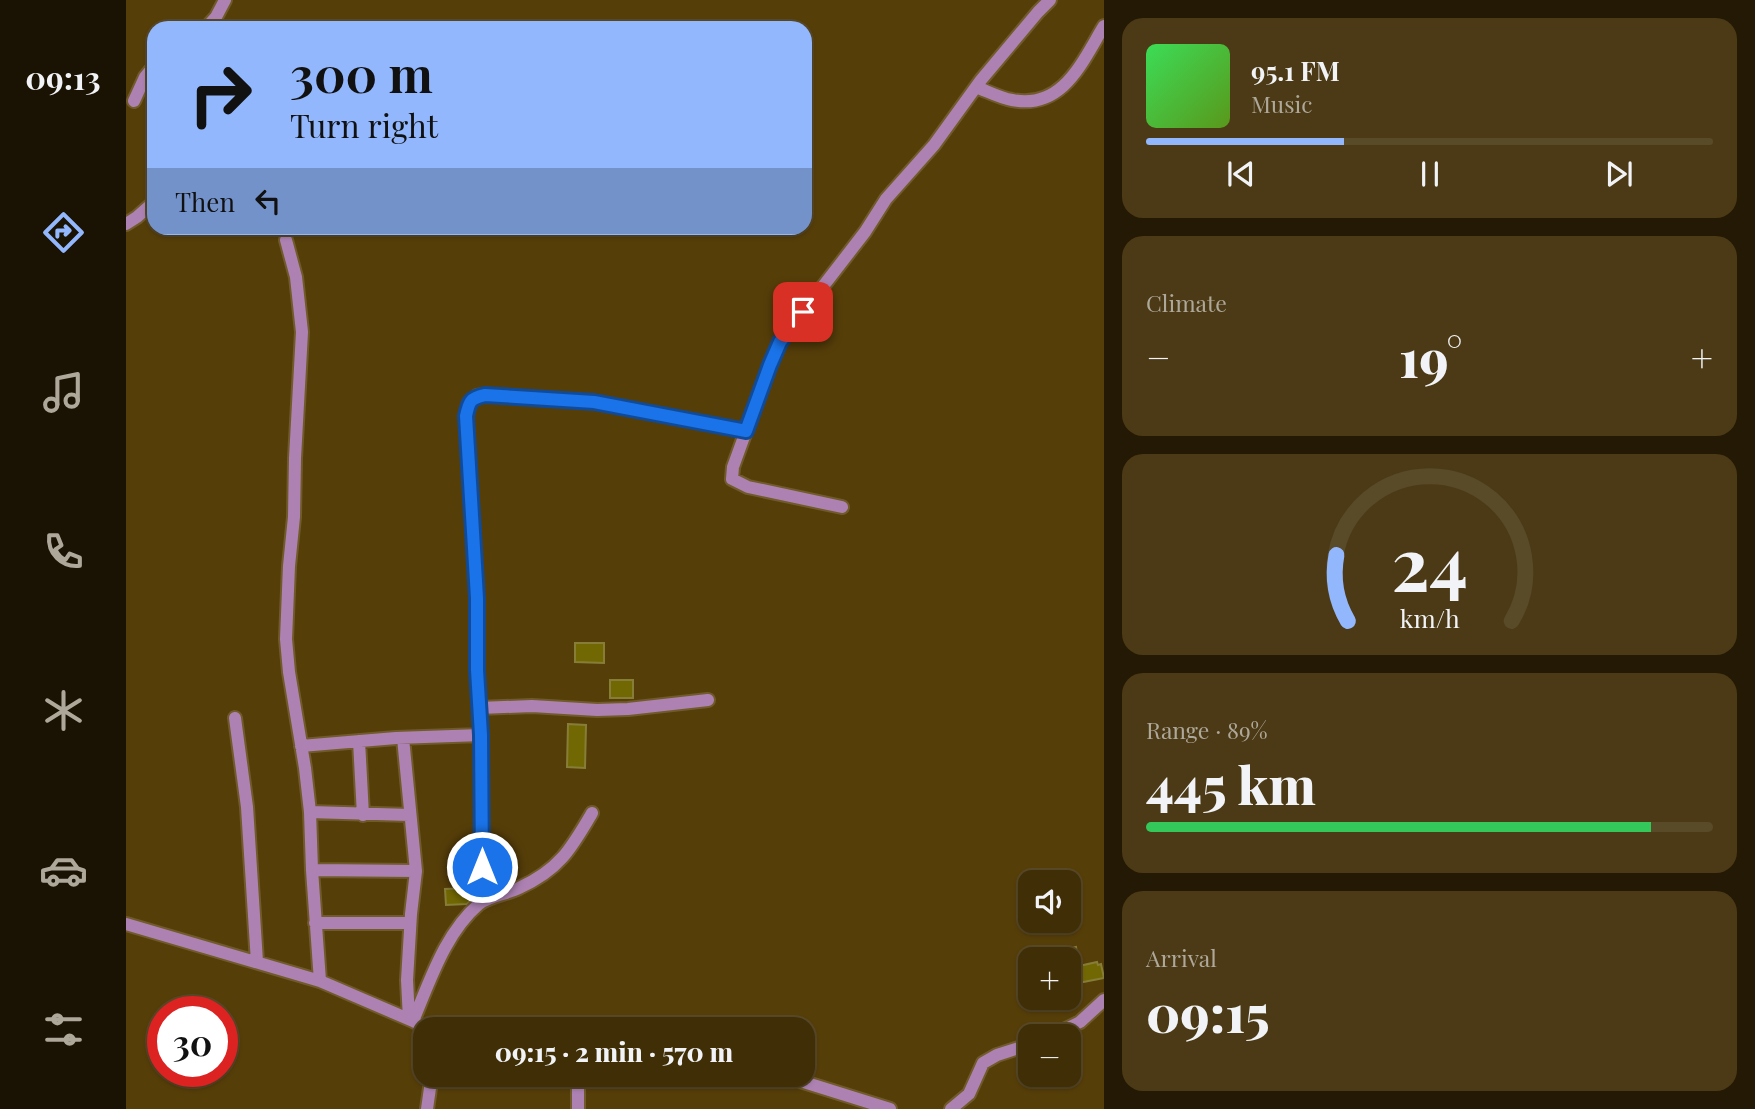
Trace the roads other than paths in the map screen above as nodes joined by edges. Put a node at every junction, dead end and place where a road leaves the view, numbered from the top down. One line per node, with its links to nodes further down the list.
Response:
1 (225, 0): 3 (street)
2 (1050, 0): 6 (street)
3 (212, 21)
4 (1104, 26): 6 (street)
5 (147, 75): 7 (street)
6 (976, 87): 11 (street)
7 (134, 101)
8 (147, 209): 9 (street)
9 (126, 224)
10 (286, 240): 19 (street)
11 (746, 431): 12 (street); 14 (street)
12 (842, 507)
13 (708, 700): 14 (street)
14 (479, 708): 16 (street)
15 (235, 718): 30 (street)
16 (481, 735): 17 (street); 26 (street)
17 (403, 738): 18 (street); 23 (street)
18 (359, 741): 19 (street); 22 (street)
19 (301, 746): 20 (street)
20 (310, 812): 22 (street); 24 (street)
21 (592, 813): 26 (street)
22 (363, 815): 23 (street)
23 (410, 815): 25 (street)
24 (312, 870): 25 (street); 27 (street)
25 (416, 871): 28 (street)
26 (481, 902): 33 (street)
27 (315, 923): 28 (street); 31 (street)
28 (410, 923): 33 (street)
29 (126, 924): 30 (street)
30 (257, 962): 31 (street)
31 (320, 981): 33 (street)
32 (1104, 1000): 34 (street)
33 (411, 1020)
34 (1076, 1024)
35 (1018, 1048): 42 (street)
36 (815, 1086): 41 (street)
37 (430, 1087): 39 (street)
38 (578, 1087): 40 (street)
39 (427, 1109)
40 (578, 1109)
41 (890, 1109)
42 (951, 1109)

